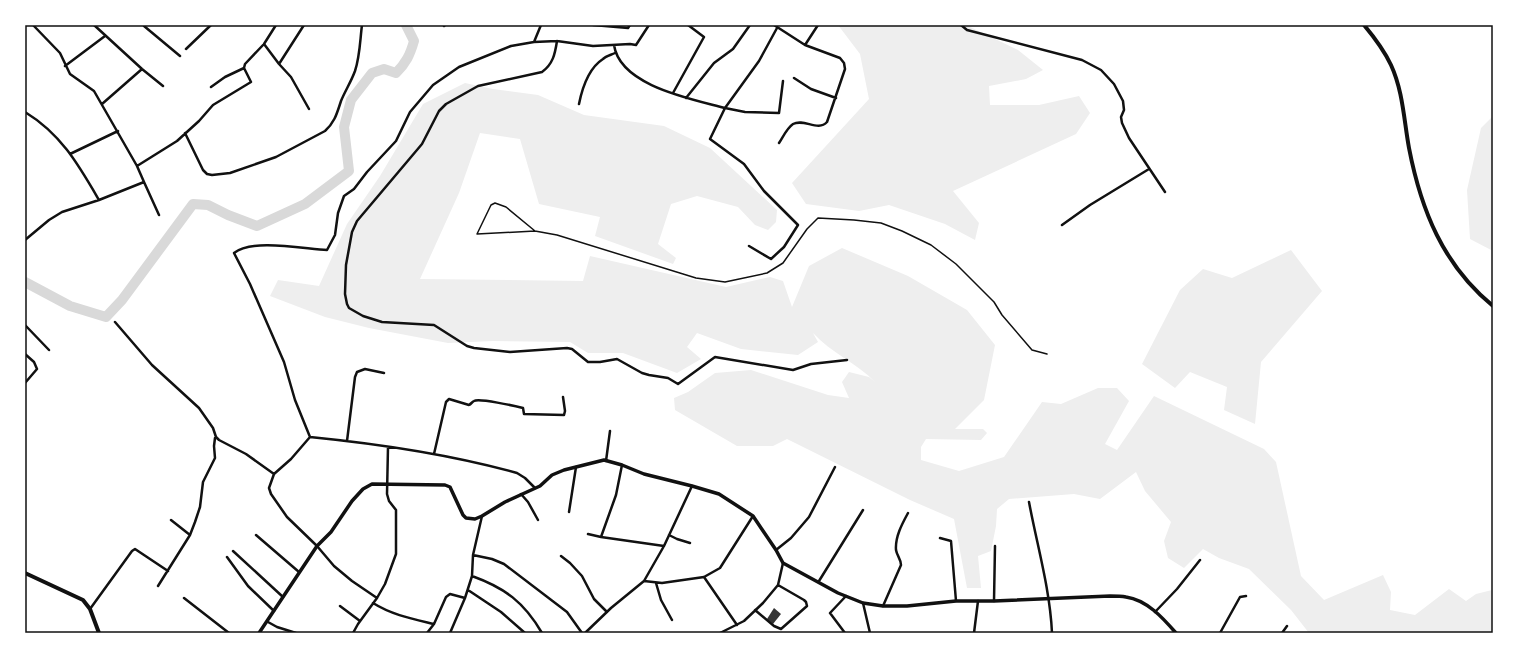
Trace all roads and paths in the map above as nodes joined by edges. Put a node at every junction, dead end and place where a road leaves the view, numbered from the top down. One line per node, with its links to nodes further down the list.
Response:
1 (33, 25): 29 (street)
2 (94, 25): 19 (street)
3 (145, 25): 27 (street)
4 (211, 25): 25 (street)
5 (276, 25): 22 (street)
6 (304, 25): 28 (street)
7 (362, 25): 45 (street)
8 (541, 25): 20 (street)
9 (593, 25): 10 (street)
10 (630, 25)
11 (649, 25): 23 (street)
12 (688, 25): 36 (street)
13 (750, 25): 37 (street)
14 (774, 25): 18 (street)
15 (818, 25): 24 (street)
16 (961, 25): 49 (street)
17 (1364, 25): 58 (main road)
18 (777, 28): 24 (street); 41 (street)
19 (105, 36): 29 (street); 31 (street)
20 (534, 42): 21 (street); 70 (street)
21 (557, 42): 23 (street); 64 (street)
22 (264, 44): 28 (street); 30 (street)
23 (614, 45): 26 (street)
24 (804, 45): 38 (street)
25 (186, 49)
26 (615, 54): 36 (street); 40 (street)
27 (180, 56)
28 (279, 64): 42 (street)
29 (65, 66): 39 (street)
30 (244, 68): 35 (street); 45 (street)
31 (142, 69): 34 (street); 39 (street)
32 (794, 78): 38 (street)
33 (783, 81): 41 (street)
34 (163, 86)
35 (211, 87)
36 (673, 93): 37 (street)
37 (686, 98): 41 (street)
38 (836, 98): 46 (street)
39 (102, 104): 44 (street)
40 (579, 104)
41 (725, 108): 57 (street)
42 (309, 109)
43 (25, 112): 47 (street)
44 (118, 131): 47 (street); 48 (street)
45 (185, 133): 48 (street)
46 (779, 143)
47 (70, 154): 52 (street)
48 (138, 166): 50 (street)
49 (1149, 169): 51 (street); 54 (street)
50 (144, 182): 52 (street); 53 (street)
51 (1165, 192)
52 (99, 200): 56 (street)
53 (159, 215)
54 (1062, 225)
55 (535, 231): 55 (lane); 63 (lane)
56 (25, 240)
57 (748, 246)
58 (1493, 306)
59 (115, 322): 69 (street)
60 (25, 325): 61 (street)
61 (49, 350)
62 (25, 354): 66 (street)
63 (1047, 354)
64 (847, 360)
65 (384, 373): 71 (street)
66 (25, 383)
67 (563, 397): 73 (street)
68 (610, 431): 74 (street)
69 (216, 437): 78 (street); 92 (street)
70 (310, 437): 71 (street); 78 (street)
71 (347, 441): 72 (street)
72 (388, 447): 73 (street); 79 (street)
73 (434, 454): 81 (street)
74 (606, 461): 75 (street); 76 (street)
75 (622, 465): 80 (street); 95 (street)
76 (576, 467): 81 (street); 85 (street)
77 (835, 467): 101 (street)
78 (274, 474): 98 (street)
79 (387, 485): 87 (street); 98 (street); 123 (street)
80 (692, 486): 88 (street); 94 (street)
81 (535, 488): 82 (street)
82 (521, 494): 87 (street); 90 (street)
83 (1029, 502): 125 (street)
84 (863, 510): 114 (street)
85 (570, 512)
86 (908, 513): 132 (street)
87 (482, 516): 103 (street)
88 (753, 516): 101 (street); 112 (street)
89 (171, 520): 92 (street)
90 (538, 520)
91 (588, 534): 95 (street)
92 (190, 535): 108 (street)
93 (256, 535): 109 (street)
94 (669, 535): 97 (street); 99 (street)
95 (601, 537): 99 (street)
96 (940, 538): 126 (street)
97 (690, 543)
98 (317, 546): 109 (street); 123 (street)
99 (664, 546): 113 (street)
100 (995, 546): 128 (street)
101 (776, 550): 107 (street)
102 (233, 551): 121 (street)
103 (473, 555): 111 (street); 153 (street)
104 (561, 556): 136 (street)
105 (227, 557): 135 (street)
106 (1200, 560): 137 (street)
107 (783, 563): 114 (street); 116 (street)
108 (168, 571): 117 (street); 133 (street)
109 (299, 572): 121 (street)
110 (25, 573): 133 (main road)
111 (472, 576): 118 (street); 152 (street)
112 (704, 577): 115 (street); 142 (street)
113 (644, 581): 115 (street); 136 (street)
114 (819, 581): 119 (street)
115 (656, 582): 138 (street)
116 (778, 585): 134 (street); 134 (street)
117 (158, 586)
118 (468, 590): 124 (street); 151 (street)
119 (846, 596): 130 (street); 155 (street)
120 (1246, 596): 160 (street)
121 (283, 597): 135 (street)
122 (184, 598): 145 (street)
123 (377, 598): 129 (street)
124 (465, 598): 141 (street); 150 (street)
125 (1048, 598): 128 (street); 137 (street); 158 (street)
126 (956, 601): 127 (street); 132 (street)
127 (978, 601): 128 (street); 157 (street)
128 (994, 601)
129 (373, 603): 139 (street); 141 (street)
130 (863, 603): 132 (street); 156 (street)
131 (340, 606): 139 (street)
132 (883, 606)
133 (90, 609): 144 (main road)
134 (755, 610): 142 (street)
135 (274, 611): 140 (street)
136 (607, 612): 153 (street)
137 (1155, 612): 159 (street)
138 (672, 620)
139 (360, 621): 148 (street)
140 (268, 622): 146 (street); 147 (street)
141 (434, 624): 149 (street)
142 (737, 625): 154 (street)
143 (1287, 626): 161 (street)
144 (99, 633)
145 (229, 633)
146 (259, 633)
147 (296, 633)
148 (353, 633)
149 (428, 633)
150 (450, 633)
151 (526, 633)
152 (542, 633)
153 (584, 633)
154 (720, 633)
155 (845, 633)
156 (870, 633)
157 (974, 633)
158 (1052, 633)
159 (1176, 633)
160 (1220, 633)
161 (1282, 633)

